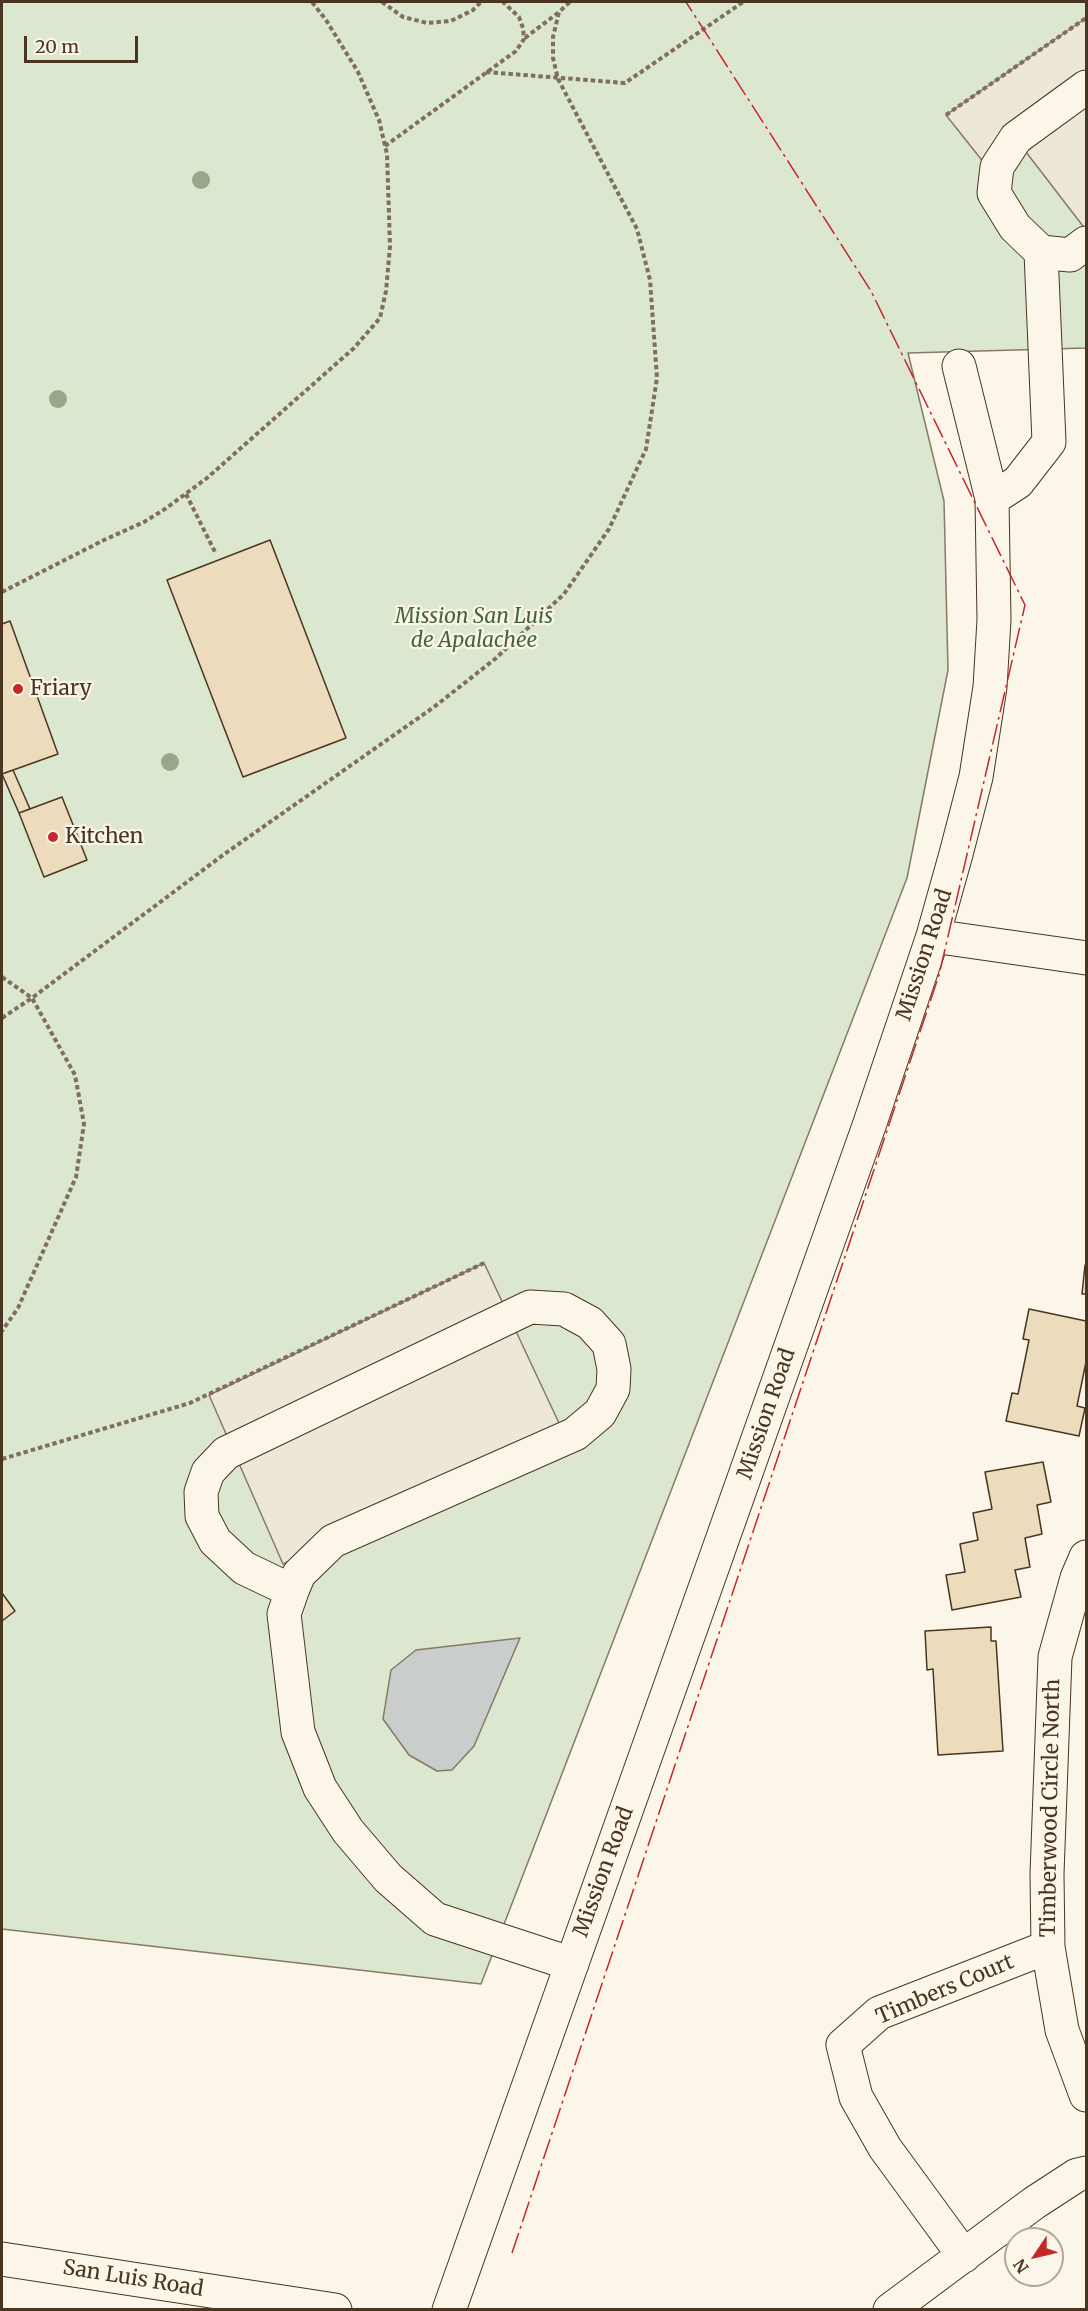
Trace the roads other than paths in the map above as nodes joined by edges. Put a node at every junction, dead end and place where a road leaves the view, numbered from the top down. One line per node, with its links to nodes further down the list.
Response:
1 (1086, 87): 3 (street)
2 (1086, 243): 3 (street)
3 (1041, 252): 5 (street)
4 (959, 366): 5 (street, Mission Road)
5 (992, 499): 6 (street, Mission Road)
6 (933, 936): 7 (street); 11 (street, Mission Road)
7 (1086, 958)
8 (1086, 1557): 10 (street, Timberwood Circle North)
9 (292, 1591): 9 (street); 11 (street)
10 (1048, 1947): 12 (street, Timberwood Circle North); 14 (street, Timbers Court)
11 (572, 1964): 17 (street, Mission Road)
12 (1086, 2095)
13 (1086, 2173): 14 (street)
14 (964, 2256): 18 (street)
15 (2, 2259): 16 (street, San Luis Road)
16 (335, 2310)
17 (449, 2310)
18 (890, 2310)

